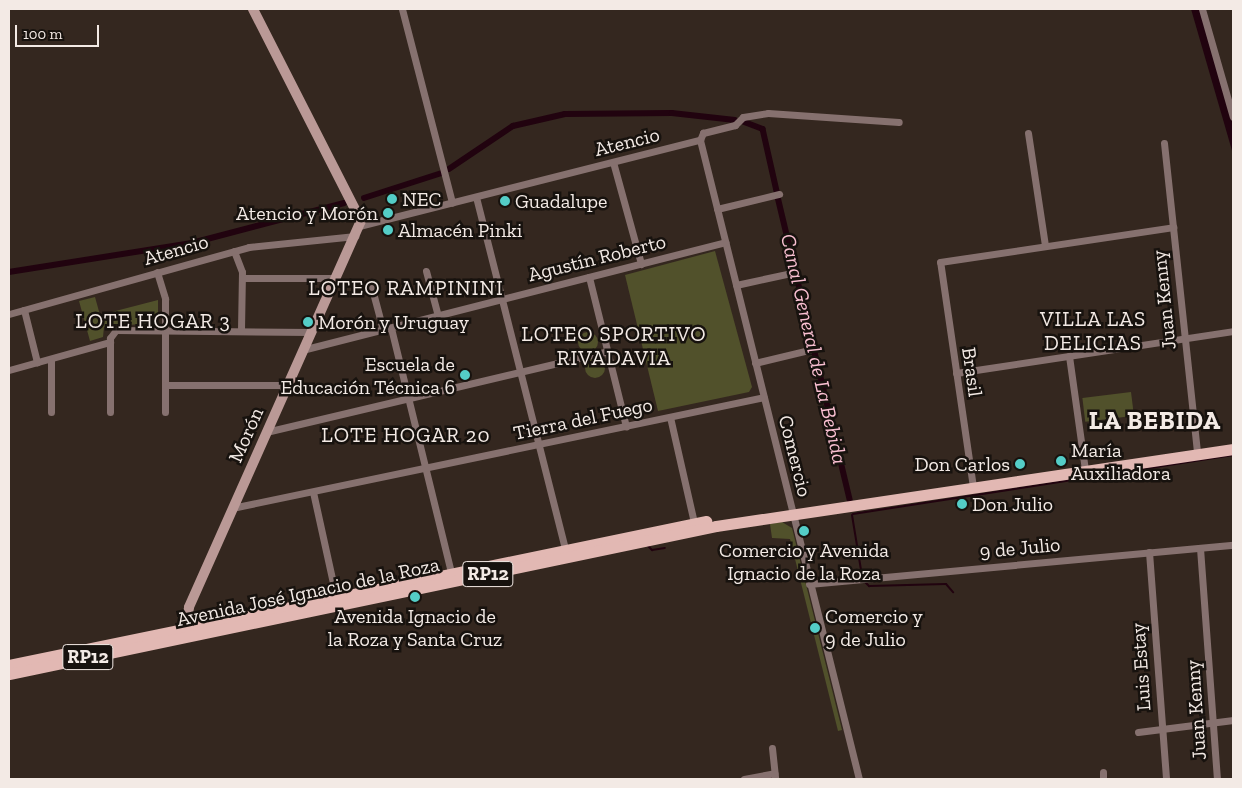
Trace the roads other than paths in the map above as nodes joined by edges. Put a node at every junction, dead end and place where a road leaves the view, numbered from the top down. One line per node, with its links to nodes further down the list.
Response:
1 (253, 9): 15 (street)
2 (402, 9): 12 (street)
3 (1202, 9): 4 (street)
4 (1233, 117)
5 (899, 122): 7 (street, Atencio)
6 (1028, 134): 17 (street)
7 (700, 140): 9 (street, Atencio); 13 (street, Comercio)
8 (1164, 143): 14 (street, Juan Kenny)
9 (613, 162): 11 (street, Atencio); 19 (street)
10 (779, 194): 13 (street)
11 (476, 197): 12 (street, Atencio); 28 (street)
12 (452, 203): 15 (street, Atencio)
13 (717, 210): 16 (street, Comercio)
14 (1172, 226): 17 (street); 37 (street, Juan Kenny)
15 (357, 231): 18 (street, Atencio); 25 (street, Morón)
16 (725, 242): 19 (street, Agustín Roberto); 27 (street, Comercio)
17 (1045, 246): 48 (street, Brasil)
18 (234, 251): 21 (street, Atencio); 24 (street)
19 (641, 264): 23 (street, Agustín Roberto)
20 (426, 271): 31 (street)
21 (157, 272): 29 (street, Atencio); 33 (street)
22 (791, 273): 27 (street)
23 (589, 277): 28 (street, Agustín Roberto); 41 (street)
24 (242, 278): 25 (street); 34 (street)
25 (335, 278): 36 (street, Morón)
26 (371, 285): 32 (street)
27 (736, 285): 45 (street, Comercio)
28 (502, 299): 31 (street, Agustín Roberto); 47 (street)
29 (24, 310): 30 (street, Atencio); 44 (street)
30 (9, 314)
31 (438, 316): 32 (street, Agustín Roberto)
32 (387, 329): 39 (street, Agustín Roberto); 52 (street)
33 (165, 330): 34 (street); 38 (street); 49 (street)
34 (241, 331): 36 (street)
35 (1233, 331): 37 (street)
36 (310, 332): 39 (street, Morón)
37 (1185, 339): 42 (street); 61 (street, Juan Kenny)
38 (110, 342): 43 (street); 54 (street)
39 (302, 350): 50 (street, Morón)
40 (808, 350): 45 (street)
41 (608, 351): 47 (street); 57 (street)
42 (1069, 356): 48 (street); 63 (street)
43 (51, 359): 44 (street); 53 (street)
44 (38, 362): 46 (street)
45 (755, 363): 51 (street, Comercio)
46 (9, 370)
47 (521, 372): 52 (street); 59 (street)
48 (956, 373): 64 (street, Brasil)
49 (165, 385): 50 (street); 55 (street)
50 (287, 385): 58 (street, Morón)
51 (764, 397): 56 (street, Tierra del Fuego); 67 (street, Comercio)
52 (408, 399): 58 (street); 62 (street)
53 (51, 412)
54 (110, 412)
55 (165, 412)
56 (670, 417): 57 (street, Tierra del Fuego); 68 (street)
57 (626, 426): 59 (street, Tierra del Fuego)
58 (266, 432): 66 (street, Morón)
59 (539, 444): 62 (street, Tierra del Fuego); 71 (street)
60 (1233, 449): 61 (main road, Avenida José Ignacio de la Roza / RP12)
61 (1197, 454): 63 (main road, Avenida José Ignacio de la Roza / RP12)
62 (425, 468): 65 (street, Tierra del Fuego); 73 (street)
63 (1085, 470): 64 (main road, Avenida José Ignacio de la Roza / RP12)
64 (973, 487): 67 (main road, Avenida José Ignacio de la Roza / RP12)
65 (313, 492): 66 (street, Tierra del Fuego); 75 (street)
66 (232, 508): 76 (street, Morón)
67 (792, 513): 68 (main road, Avenida José Ignacio de la Roza / RP12); 74 (street, Comercio); 76 (main road, Avenida José Ignacio de la Roza / RP12)
68 (694, 523): 71 (main road, Avenida José Ignacio de la Roza / RP12)
69 (1233, 545): 70 (street, 9 de Julio)
70 (1200, 548): 72 (street, 9 de Julio); 80 (street, Juan Kenny)
71 (566, 549): 73 (main road, Avenida José Ignacio de la Roza / RP12)
72 (1149, 552): 74 (street, 9 de Julio); 81 (street, Luis Estay)
73 (451, 573): 75 (main road, Avenida José Ignacio de la Roza / RP12)
74 (809, 584): 86 (street, Comercio)
75 (336, 597): 76 (main road, Avenida José Ignacio de la Roza / RP12)
76 (184, 633): 77 (main road, Avenida José Ignacio de la Roza / RP12); 78 (main road, Avenida José Ignacio de la Roza / RP12)
77 (9, 665)
78 (9, 674)
79 (1233, 720): 80 (street)
80 (1213, 722): 81 (street); 88 (street, Juan Kenny)
81 (1162, 729): 82 (street); 87 (street, Luis Estay)
82 (1138, 732)
83 (772, 748): 84 (street)
84 (774, 776): 85 (street)
85 (744, 779)
86 (858, 779)
87 (1166, 779)
88 (1217, 779)

